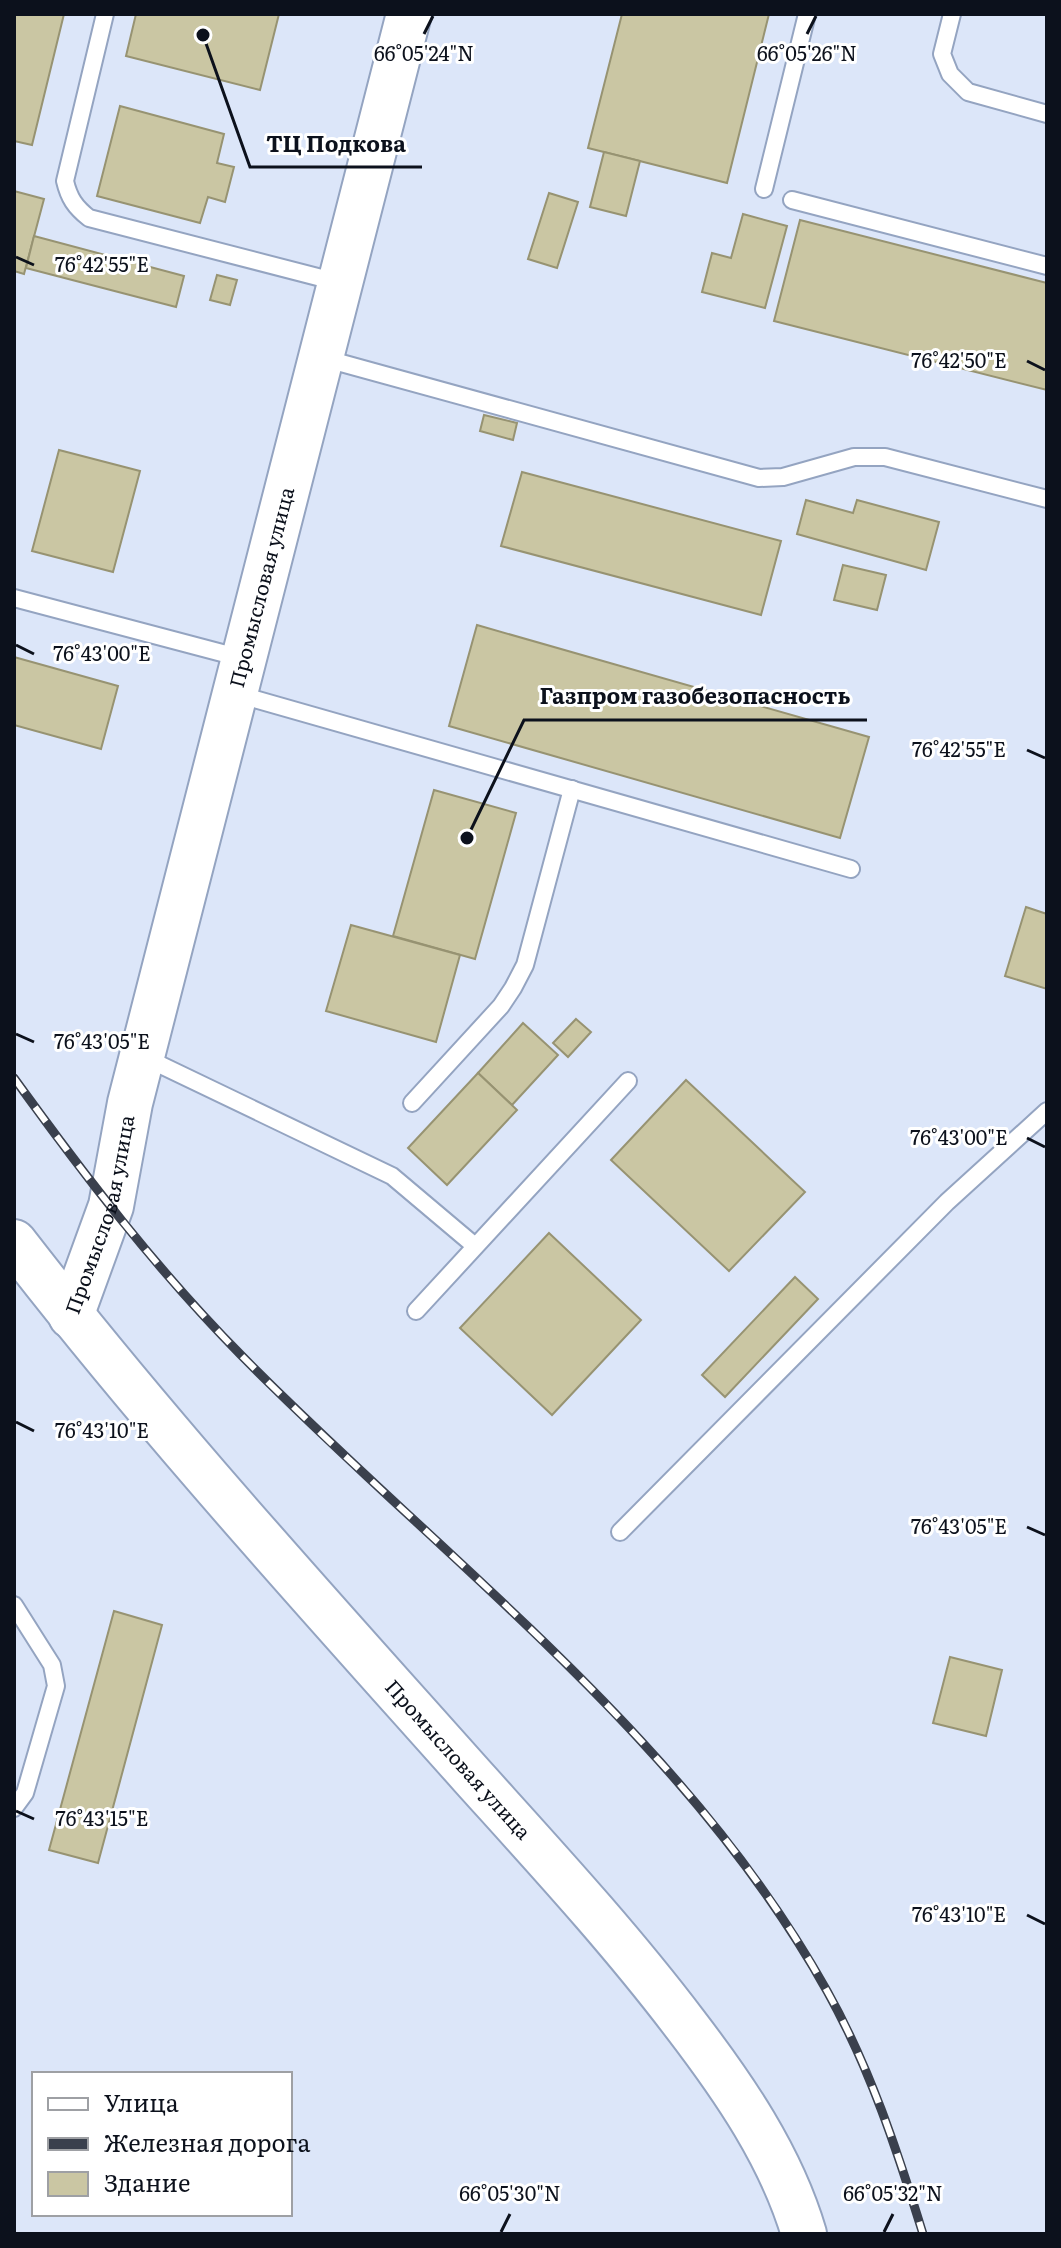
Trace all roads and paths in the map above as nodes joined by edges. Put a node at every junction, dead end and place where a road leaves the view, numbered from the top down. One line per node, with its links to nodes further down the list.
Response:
1 (105, 14): 9 (lane)
2 (409, 14): 9 (main road, Промысловая улица)
3 (807, 14): 6 (lane)
4 (952, 14): 5 (lane)
5 (1047, 114)
6 (764, 189)
7 (792, 200): 8 (lane)
8 (1047, 266)
9 (340, 283): 10 (main road, Промысловая улица)
10 (321, 358): 11 (lane); 13 (main road, Промысловая улица)
11 (1047, 499)
12 (14, 598): 13 (lane)
13 (240, 676): 14 (lane); 16 (main road, Промысловая улица)
14 (572, 789): 15 (lane); 18 (lane)
15 (851, 869)
16 (142, 1057): 21 (lane); 23 (main road, Промысловая улица)
17 (628, 1081): 21 (lane)
18 (412, 1103)
19 (1047, 1111): 24 (lane)
20 (14, 1242): 23 (main road)
21 (475, 1246): 22 (lane)
22 (416, 1311)
23 (71, 1316): 27 (main road, Промысловая улица)
24 (620, 1532)
25 (14, 1605): 26 (lane)
26 (14, 1808)
27 (804, 2234)

